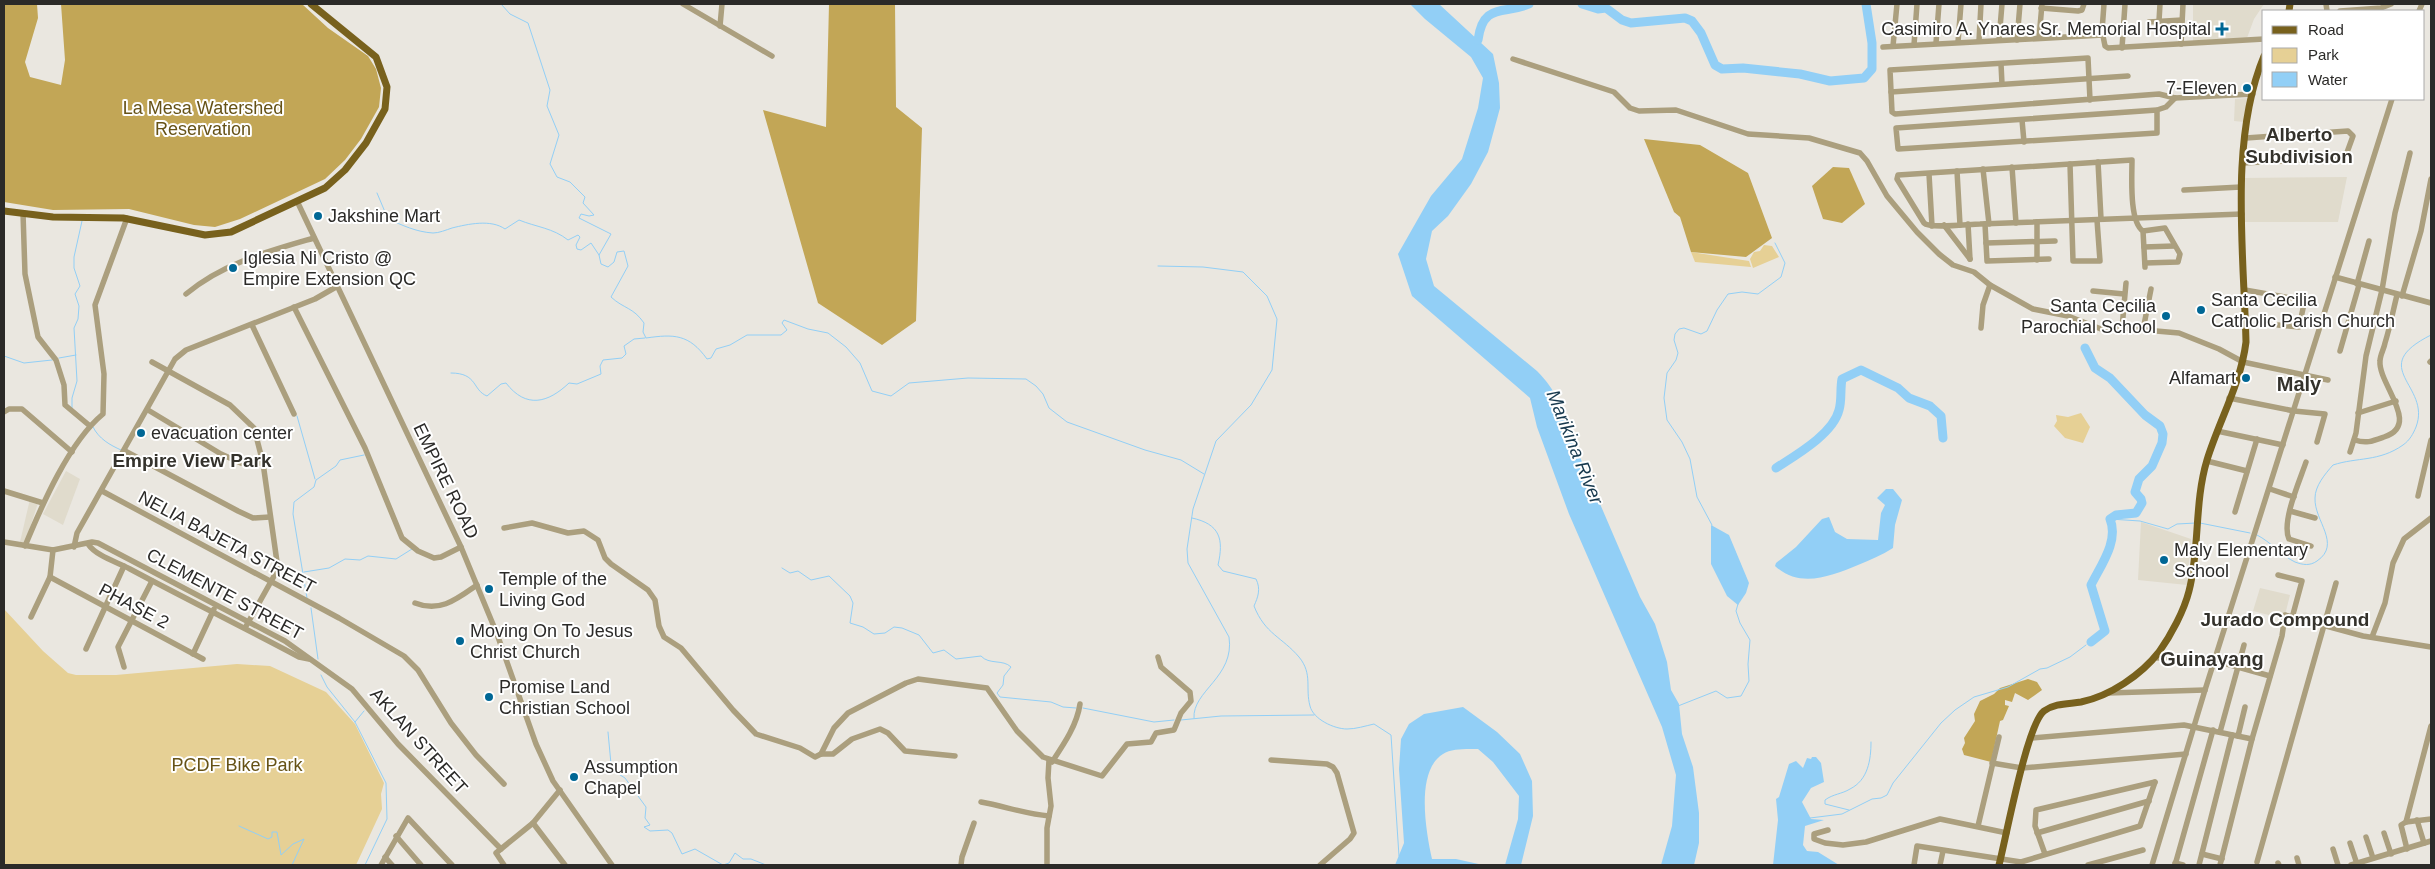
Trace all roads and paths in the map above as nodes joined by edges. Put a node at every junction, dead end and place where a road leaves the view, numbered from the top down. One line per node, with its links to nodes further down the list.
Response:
1 (310, 4): 65 (main road)
2 (684, 4): 23 (street)
3 (722, 4): 23 (street)
4 (1897, 4): 34 (street)
5 (1917, 4): 33 (street)
6 (1940, 4): 31 (street)
7 (1961, 4): 30 (street)
8 (1981, 4): 29 (street)
9 (2002, 4): 27 (street)
10 (2020, 4): 28 (street)
11 (2104, 4): 24 (street)
12 (2125, 4): 36 (street)
13 (2160, 4): 21 (street)
14 (2183, 4): 20 (street)
15 (2391, 4): 19 (street)
16 (2041, 6): 17 (street); 25 (street)
17 (2063, 6): 18 (street)
18 (2083, 7)
19 (2354, 10)
20 (2182, 20): 21 (street); 32 (street)
21 (2159, 21): 22 (street)
22 (2149, 22)
23 (720, 26): 37 (street)
24 (2103, 35): 25 (street); 36 (street)
25 (2039, 38): 28 (street)
26 (2262, 39): 32 (street)
27 (1999, 40): 28 (street); 29 (street)
28 (2017, 40)
29 (1979, 41): 30 (street)
30 (1958, 42): 31 (street)
31 (1936, 43): 33 (street)
32 (2181, 44): 36 (street)
33 (1914, 45): 34 (street)
34 (1893, 46): 35 (street)
35 (1883, 47)
36 (2122, 48)
37 (772, 56)
38 (1513, 59): 93 (street)
39 (2001, 64): 42 (street); 44 (street); 45 (street)
40 (2262, 67): 43 (main road)
41 (2128, 76): 42 (street)
42 (2088, 78): 44 (street); 48 (street)
43 (2260, 83): 46 (main road)
44 (2002, 84): 45 (street)
45 (1891, 92): 48 (street)
46 (2253, 94): 47 (street); 52 (main road)
47 (2175, 98): 48 (street); 50 (street)
48 (2090, 100)
49 (2392, 100): 90 (street)
50 (2157, 110): 51 (street); 53 (street)
51 (2022, 120): 53 (street); 53 (street)
52 (2246, 138): 56 (main road); 56 (street)
53 (2024, 142)
54 (2410, 153): 97 (street)
55 (2098, 162): 57 (street); 70 (street); 71 (street)
56 (2242, 162): 63 (main road)
57 (2070, 164): 58 (street); 72 (street)
58 (2012, 167): 59 (street); 74 (street)
59 (1983, 170): 60 (street); 76 (street)
60 (1956, 171): 61 (street); 78 (street)
61 (1929, 174): 79 (street); 79 (street)
62 (2431, 179): 101 (street)
63 (2242, 187): 64 (street); 68 (main road)
64 (2184, 190)
65 (297, 201): 69 (main road); 81 (street, EMPIRE ROAD)
66 (4, 211): 67 (main road)
67 (23, 214): 69 (main road); 124 (street)
68 (2242, 214): 70 (street); 96 (main road)
69 (127, 218): 124 (street)
70 (2135, 218): 71 (street); 80 (street)
71 (2099, 219): 72 (street); 72 (street)
72 (2072, 220): 73 (street)
73 (2038, 222): 74 (street); 82 (street)
74 (2016, 223): 76 (street)
75 (1968, 224): 76 (street); 77 (street); 78 (street)
76 (1987, 224): 85 (street)
77 (1944, 225): 78 (street); 79 (street)
78 (1960, 225)
79 (1932, 226)
80 (2143, 231): 86 (street); 87 (street)
81 (314, 238): 94 (street, EMPIRE ROAD); 99 (street)
82 (2038, 241): 83 (street); 85 (street); 89 (street)
83 (2055, 241)
84 (2370, 241): 92 (street)
85 (1986, 243): 89 (street)
86 (2174, 246): 87 (street); 87 (street)
87 (2144, 247)
88 (2049, 259): 89 (street)
89 (2038, 260)
90 (2335, 277): 92 (street); 115 (street)
91 (2126, 283): 100 (street)
92 (2358, 284): 97 (street); 109 (street)
93 (1990, 286): 106 (street); 107 (street)
94 (336, 287): 103 (street); 155 (street, EMPIRE ROAD)
95 (2151, 289): 108 (street)
96 (2245, 290): 105 (street); 113 (main road)
97 (2382, 290): 101 (street); 110 (street)
98 (2093, 291): 100 (street)
99 (186, 294)
100 (2124, 294): 107 (street)
101 (2400, 295): 102 (street); 111 (street)
102 (2431, 304)
103 (294, 307): 104 (street); 155 (street)
104 (252, 325): 114 (street); 123 (street)
105 (2278, 326)
106 (1981, 328)
107 (2122, 328): 108 (street)
108 (2143, 330): 113 (street)
109 (2340, 351)
110 (2366, 356): 111 (street); 122 (street)
111 (2380, 360): 118 (street)
112 (152, 362): 114 (street)
113 (2243, 362): 115 (street); 117 (main road)
114 (169, 371): 119 (street); 136 (street)
115 (2304, 376): 116 (street); 120 (street)
116 (2328, 380)
117 (2229, 398): 120 (street); 125 (main road)
118 (2396, 401): 122 (street); 127 (street)
119 (148, 410): 131 (street); 136 (street)
120 (2294, 411): 129 (street); 130 (street)
121 (4, 412): 132 (street)
122 (2358, 413): 127 (street)
123 (294, 414)
124 (90, 426): 132 (street)
125 (2217, 431): 126 (street); 134 (main road)
126 (2257, 439): 130 (street); 137 (street)
127 (2355, 440): 133 (street)
128 (2431, 440): 142 (street)
129 (2317, 442)
130 (2283, 445): 138 (street)
131 (126, 451): 140 (street); 146 (street)
132 (72, 452): 143 (street)
133 (2350, 452)
134 (2207, 461): 137 (street); 184 (main road)
135 (2306, 462): 141 (street)
136 (263, 463): 146 (street)
137 (2247, 471): 145 (street)
138 (2270, 488): 141 (street); 187 (street)
139 (4, 491): 143 (street)
140 (102, 491): 154 (street); 164 (street, NELIA BAJETA STREET)
141 (2294, 496): 144 (street)
142 (2418, 496)
143 (43, 503): 152 (street)
144 (2290, 511): 147 (street); 153 (street)
145 (2235, 512)
146 (271, 518): 164 (street)
147 (2315, 518)
148 (2431, 518): 178 (street)
149 (504, 528): 203 (street)
150 (4, 542): 152 (street, CLEMENTE STREET)
151 (88, 544): 154 (street, CLEMENTE STREET); 157 (street, CLEMENTE STREET); 158 (street, CLEMENTE STREET)
152 (24, 546): 156 (street, CLEMENTE STREET)
153 (2311, 546)
154 (74, 547): 156 (street, CLEMENTE STREET)
155 (461, 547): 167 (street, EMPIRE ROAD)
156 (54, 550): 161 (street)
157 (137, 564): 159 (street); 162 (street, CLEMENTE STREET)
158 (124, 566): 159 (street, CLEMENTE STREET); 170 (street)
159 (134, 571): 163 (street, CLEMENTE STREET)
160 (2278, 575): 173 (street)
161 (50, 577): 170 (street, PHASE 2); 172 (street)
162 (163, 577): 166 (street); 169 (street, CLEMENTE STREET)
163 (152, 581): 166 (street, CLEMENTE STREET); 175 (street)
164 (272, 583): 174 (street); 210 (street, NELIA BAJETA STREET)
165 (2336, 583): 176 (street)
166 (159, 584): 171 (street, CLEMENTE STREET)
167 (477, 585): 168 (street); 211 (street, EMPIRE ROAD)
168 (415, 603)
169 (216, 605): 171 (street); 174 (street, CLEMENTE STREET)
170 (106, 608): 175 (street, PHASE 2); 181 (street)
171 (213, 612): 177 (street, CLEMENTE STREET); 182 (street)
172 (31, 617)
173 (2292, 618): 176 (street); 190 (street)
174 (249, 621): 177 (street); 186 (street, CLEMENTE STREET)
175 (130, 622): 182 (street, PHASE 2); 188 (street)
176 (2323, 627): 178 (street); 243 (street)
177 (245, 628): 186 (street, CLEMENTE STREET)
178 (2372, 637): 180 (street)
179 (2244, 645): 189 (street)
180 (2431, 647)
181 (86, 649)
182 (193, 654): 185 (street, PHASE 2)
183 (1158, 657): 207 (street)
184 (2154, 658): 187 (street); 192 (main road)
185 (203, 660)
186 (309, 660): 233 (street, AKLAN STREET)
187 (2215, 661): 189 (street); 191 (street)
188 (124, 667)
189 (2237, 668): 190 (street); 198 (street)
190 (2270, 676): 202 (street)
191 (2205, 690): 192 (street); 195 (street)
192 (2105, 693): 201 (main road)
193 (1080, 704): 207 (street)
194 (2245, 707): 199 (street)
195 (2194, 726): 197 (street); 201 (street); 204 (street)
196 (2431, 726): 217 (street)
197 (2213, 730): 198 (street); 244 (street)
198 (2220, 732): 199 (street)
199 (2235, 736): 202 (street); 236 (street)
200 (1999, 737): 208 (street)
201 (2031, 738): 209 (main road)
202 (2252, 739): 239 (street)
203 (821, 754): 205 (street); 207 (street)
204 (2186, 754): 209 (street); 259 (street)
205 (955, 756)
206 (1271, 760): 255 (street)
207 (1051, 761): 214 (street)
208 (1992, 763): 209 (street); 220 (street)
209 (2022, 768): 223 (main road)
210 (504, 784)
211 (560, 790): 218 (street); 252 (street, EMPIRE ROAD)
212 (2149, 801): 222 (street); 222 (street); 235 (street)
213 (981, 802): 214 (street)
214 (1048, 816): 254 (street)
215 (2431, 819): 216 (street)
216 (2417, 820): 217 (street); 229 (street)
217 (2406, 822): 231 (street)
218 (533, 823): 233 (street); 251 (street)
219 (974, 824): 253 (street)
220 (1978, 826): 221 (street); 223 (street)
221 (1828, 830)
222 (2037, 832): 235 (street)
223 (2006, 833): 242 (main road)
224 (2384, 833): 237 (street)
225 (396, 836): 238 (street); 248 (street); 249 (street)
226 (2366, 837): 241 (street)
227 (2431, 841): 229 (street)
228 (2350, 843): 245 (street)
229 (2424, 843): 231 (street)
230 (2333, 849): 264 (street)
231 (2407, 849): 237 (street)
232 (2142, 850): 258 (street)
233 (498, 851): 250 (street, AKLAN STREET)
234 (1943, 851): 242 (street); 256 (street); 257 (street)
235 (2045, 854): 242 (street)
236 (2202, 854): 239 (street); 261 (street)
237 (2391, 854): 241 (street)
238 (385, 857): 246 (street); 247 (street)
239 (2222, 858): 262 (street)
240 (2298, 858): 263 (street)
241 (2373, 858): 245 (street)
242 (2000, 862)
243 (2257, 862)
244 (2175, 864): 260 (street)
245 (2354, 864)
246 (381, 865)
247 (392, 865)
248 (422, 865)
249 (452, 865)
250 (504, 865)
251 (565, 865)
252 (612, 865)
253 (961, 865)
254 (1047, 865)
255 (1320, 865)
256 (1914, 865)
257 (1940, 865)
258 (2088, 865)
259 (2152, 865)
260 (2183, 865)
261 (2199, 865)
262 (2220, 865)
263 (2299, 865)
264 (2338, 865)

